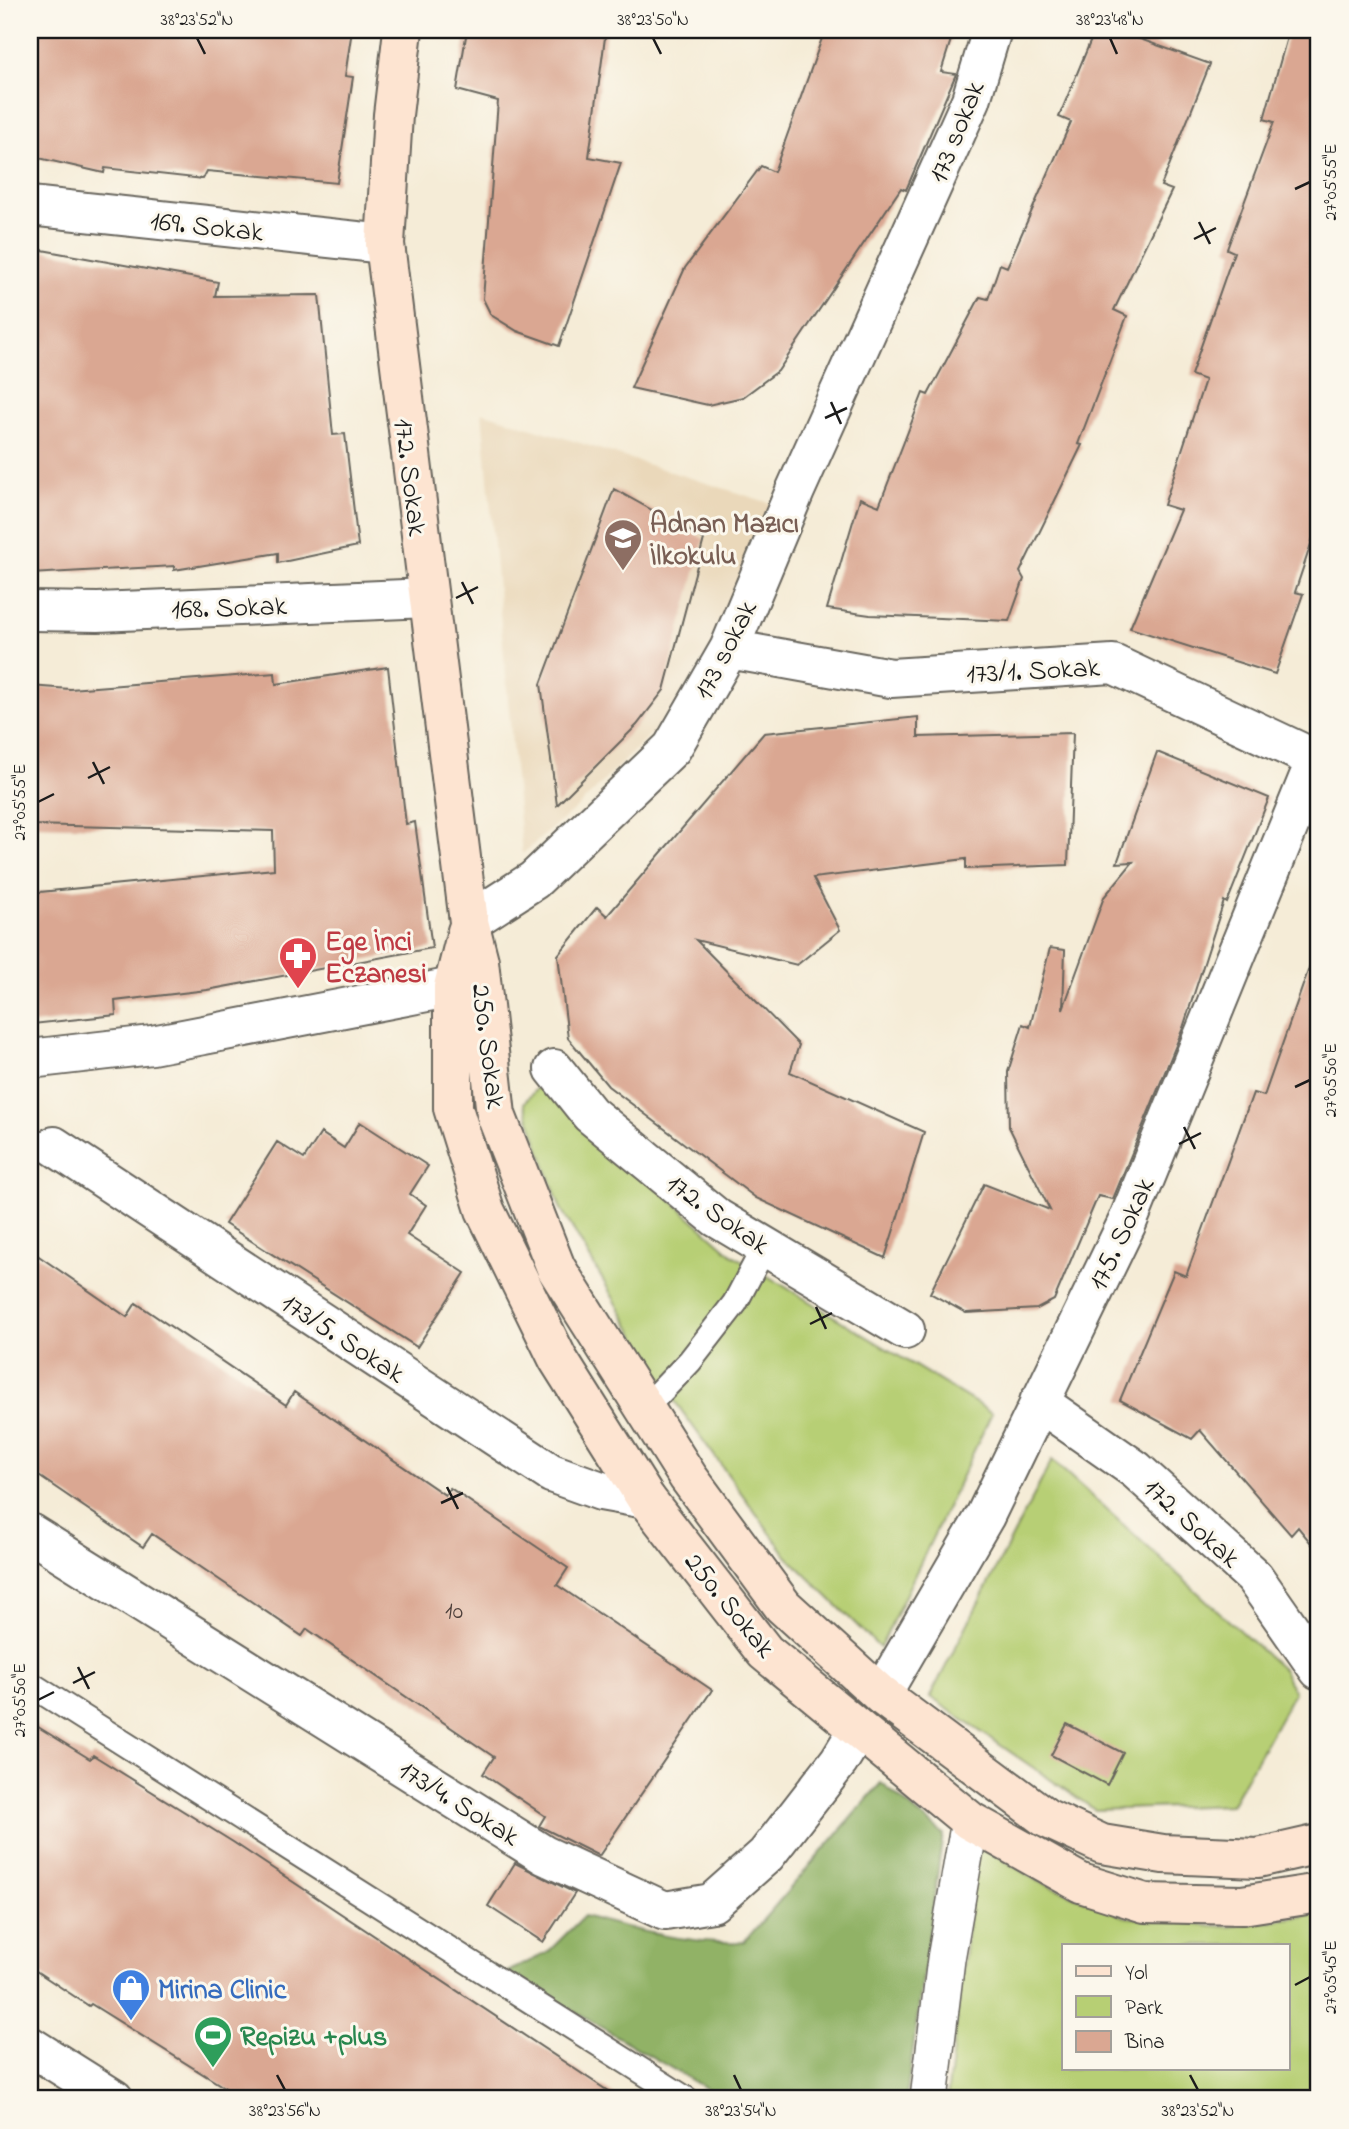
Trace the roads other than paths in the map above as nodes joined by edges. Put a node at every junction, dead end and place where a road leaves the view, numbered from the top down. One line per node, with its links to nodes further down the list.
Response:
1 (403, 30): 4 (main road, 172. Sokak)
2 (992, 30): 7 (street, 173 sokak)
3 (30, 206): 4 (street, 169. Sokak)
4 (385, 244): 5 (main road, 172. Sokak)
5 (428, 598): 6 (street, 168. Sokak); 9 (main road, 172. Sokak)
6 (30, 611)
7 (729, 649): 8 (street, 173/1. Sokak); 9 (street, 173 sokak)
8 (1318, 756): 16 (street, 175. Sokak)
9 (469, 922): 10 (main road); 17 (main road, 250. Sokak)
10 (453, 987): 11 (street); 19 (main road, 250. Sokak)
11 (30, 1059)
12 (554, 1069): 14 (street, 172. Sokak)
13 (54, 1146): 19 (street, 173/5. Sokak)
14 (765, 1246): 15 (street, 172. Sokak); 17 (lane)
15 (905, 1330)
16 (1039, 1402): 21 (street, 172. Sokak); 23 (street, 175. Sokak)
17 (645, 1408): 18 (main road, 250. Sokak)
18 (688, 1477): 19 (main road); 23 (main road, 250. Sokak)
19 (646, 1499): 24 (main road, 250. Sokak)
20 (30, 1533): 24 (street, 173/4. Sokak)
21 (1319, 1670)
22 (30, 1684): 30 (lane)
23 (881, 1695): 24 (main road); 26 (main road, 250. Sokak)
24 (858, 1730): 25 (main road, 250. Sokak)
25 (970, 1821): 27 (main road, 250. Sokak); 31 (street)
26 (1319, 1844)
27 (1319, 1893)
28 (30, 2046): 29 (street)
29 (114, 2099)
30 (686, 2099)
31 (929, 2099)

